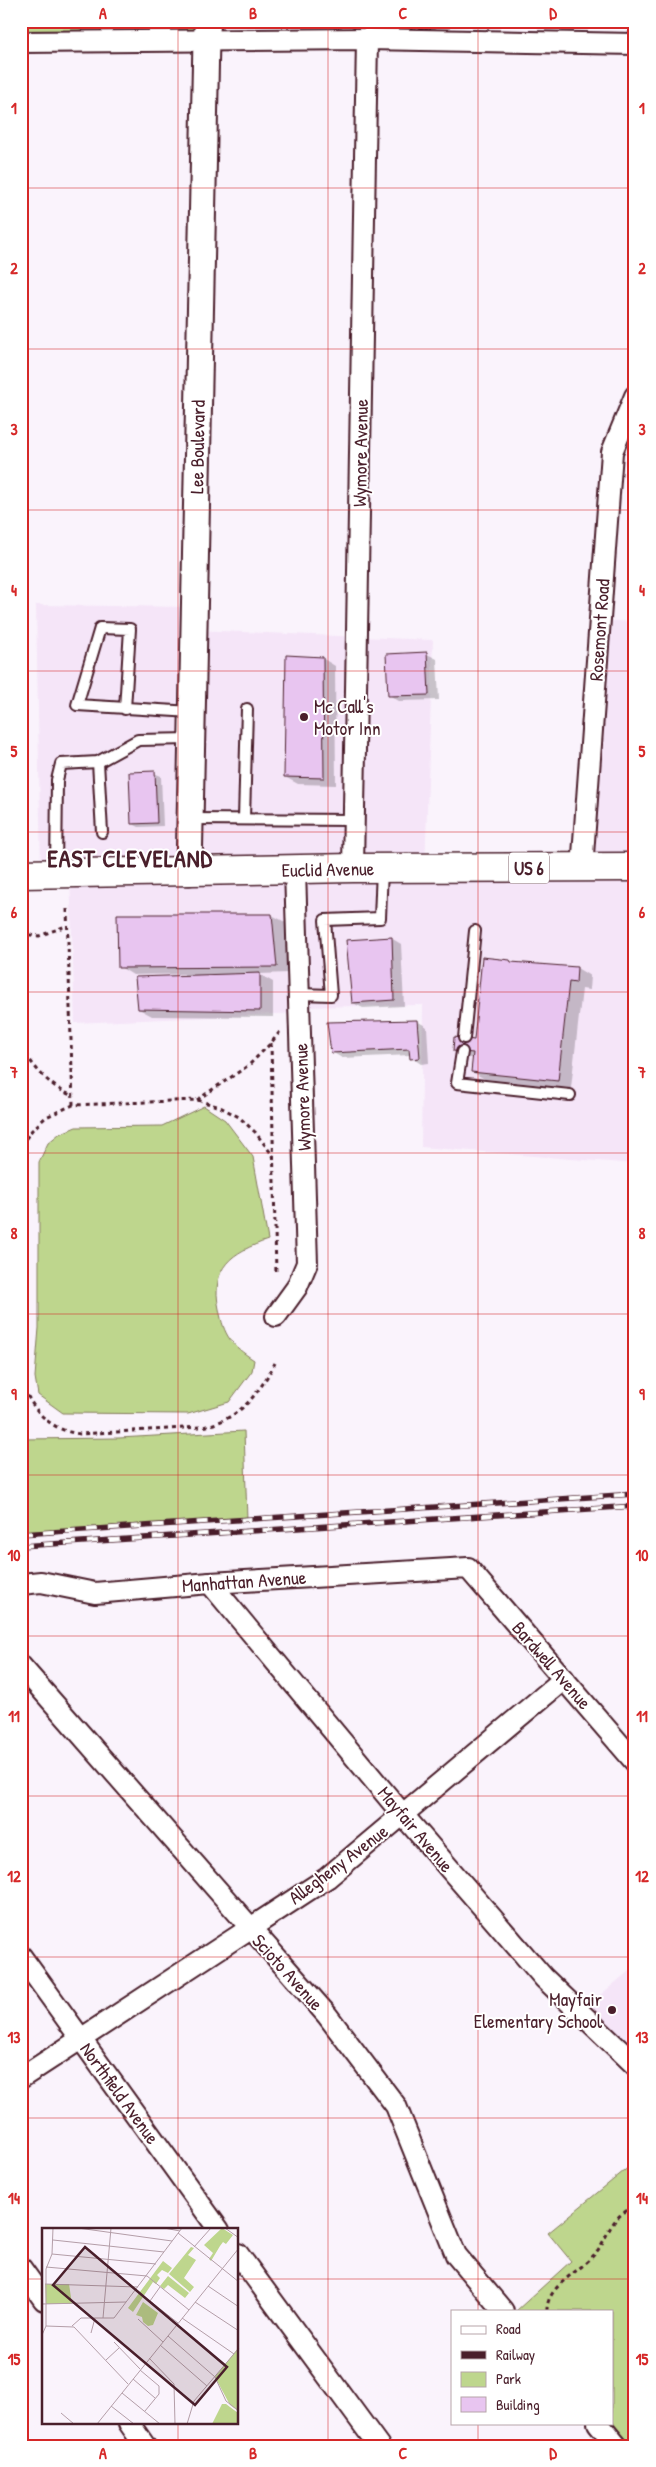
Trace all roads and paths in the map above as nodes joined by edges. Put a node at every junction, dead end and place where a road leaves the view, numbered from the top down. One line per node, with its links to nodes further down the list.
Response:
1 (207, 30): 2 (street); 3 (street); 8 (street, Lee Boulevard)
2 (367, 39): 4 (street); 13 (street, Wymore Avenue)
3 (21, 42)
4 (635, 44)
5 (635, 396): 18 (street, Rosemont Road)
6 (125, 709): 6 (lane); 8 (lane)
7 (247, 709): 12 (lane)
8 (192, 712): 9 (street, Lee Boulevard)
9 (191, 739): 10 (lane); 11 (street, Lee Boulevard)
10 (98, 762): 14 (lane); 22 (lane)
11 (190, 819): 12 (lane); 20 (street, Lee Boulevard)
12 (244, 819): 13 (lane)
13 (354, 820): 16 (street, Wymore Avenue)
14 (102, 832)
15 (635, 867): 18 (main road, Euclid Avenue / US 6)
16 (353, 868): 17 (main road, Euclid Avenue / US 6); 19 (main road, Euclid Avenue / US 6)
17 (382, 868): 18 (main road, Euclid Avenue / US 6); 27 (lane)
18 (582, 868)
19 (295, 870): 20 (main road, Euclid Avenue / US 6); 27 (street, Wymore Avenue)
20 (188, 872): 22 (main road, Euclid Avenue / US 6)
21 (21, 874): 22 (main road, Euclid Avenue / US 6)
22 (56, 874)
23 (67, 910): 24 (path)
24 (66, 926): 26 (path); 34 (path)
25 (475, 931): 29 (lane)
26 (21, 934)
27 (299, 994): 40 (street, Wymore Avenue)
28 (286, 1022): 30 (path)
29 (464, 1038)
30 (271, 1044): 35 (path); 38 (path)
31 (21, 1048): 34 (path)
32 (462, 1052): 33 (lane)
33 (570, 1095)
34 (73, 1096): 36 (path)
35 (197, 1100): 36 (path); 38 (path)
36 (73, 1105): 37 (path)
37 (21, 1144)
38 (274, 1157): 39 (path)
39 (276, 1274)
40 (276, 1316)
41 (275, 1363): 42 (path)
42 (21, 1382)
43 (468, 1568): 44 (street, Manhattan Avenue); 47 (street, Bardwell Avenue)
44 (210, 1583): 45 (street, Manhattan Avenue); 49 (street, Mayfair Avenue)
45 (21, 1584)
46 (21, 1666): 50 (street, Scioto Avenue)
47 (564, 1679): 48 (street, Bardwell Avenue); 49 (street, Allegheny Avenue)
48 (633, 1756)
49 (403, 1815): 50 (street, Allegheny Avenue); 53 (street, Mayfair Avenue)
50 (249, 1927): 52 (street, Allegheny Avenue); 60 (street, Scioto Avenue)
51 (21, 1956): 52 (street, Northfield Avenue)
52 (81, 2040): 54 (street, Allegheny Avenue); 56 (street, Northfield Avenue)
53 (635, 2065)
54 (21, 2078)
55 (635, 2206): 61 (path)
56 (218, 2228)
57 (239, 2255): 65 (street)
58 (21, 2268): 59 (street)
59 (42, 2297)
60 (502, 2310)
61 (547, 2310)
62 (130, 2424): 64 (street)
63 (599, 2424): 66 (street)
64 (145, 2446)
65 (378, 2446)
66 (617, 2446)

